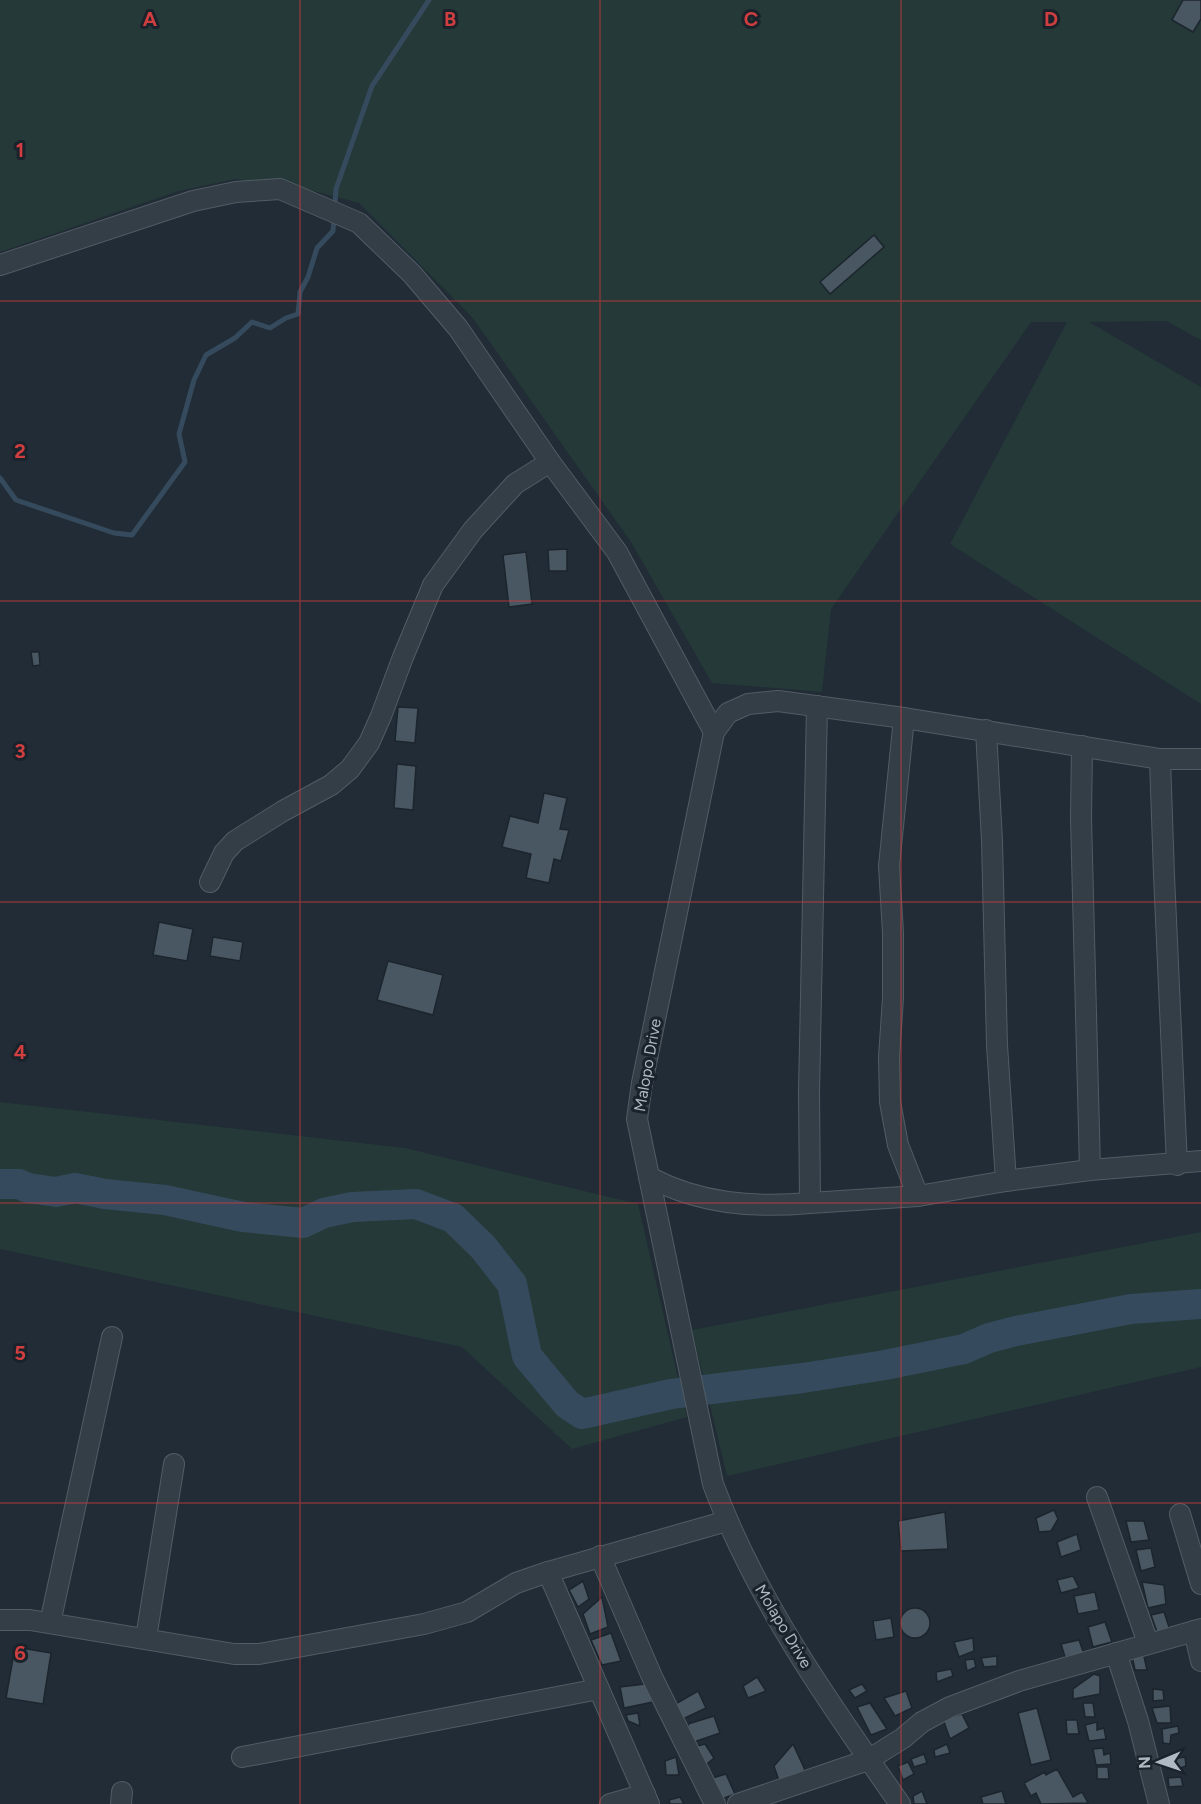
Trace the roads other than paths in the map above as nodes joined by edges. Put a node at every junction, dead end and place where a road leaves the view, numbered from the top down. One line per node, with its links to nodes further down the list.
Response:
1 (0, 265): 2 (street)
2 (550, 462): 6 (street); 10 (street)
3 (817, 706): 4 (street); 6 (street); 17 (street)
4 (904, 718): 5 (street); 16 (street)
5 (986, 730): 7 (street); 15 (street)
6 (714, 732): 14 (street, Malopo Drive)
7 (1082, 746): 8 (street); 13 (street)
8 (1160, 759): 9 (street); 12 (street)
9 (1201, 759)
10 (210, 882)
11 (1201, 1161): 12 (street)
12 (1177, 1165): 13 (street)
13 (1090, 1170): 15 (street)
14 (649, 1177): 17 (street); 19 (street, Malopo Drive)
15 (1006, 1180): 16 (street)
16 (918, 1196): 17 (street)
17 (810, 1203)
18 (112, 1336): 28 (street)
19 (702, 1432): 23 (street, Molapo Drive)
20 (174, 1464): 30 (street)
21 (1097, 1497): 31 (street)
22 (1180, 1514): 26 (street)
23 (727, 1521): 24 (street); 36 (street, Molapo Drive)
24 (600, 1556): 25 (street); 40 (street)
25 (548, 1572): 30 (street); 34 (street)
26 (1201, 1584)
27 (0, 1620): 28 (street)
28 (50, 1623): 30 (street)
29 (1197, 1630): 31 (street); 33 (street)
30 (146, 1638)
31 (1148, 1643): 32 (street)
32 (1116, 1653): 36 (street); 43 (street)
33 (1201, 1661)
34 (599, 1689): 35 (street); 37 (street)
35 (242, 1757)
36 (868, 1760): 38 (street); 42 (street, Molapo Drive)
37 (647, 1799): 39 (street)
38 (772, 1799): 41 (street)
39 (610, 1804)
40 (715, 1804)
41 (738, 1804)
42 (900, 1804)
43 (1159, 1804)

